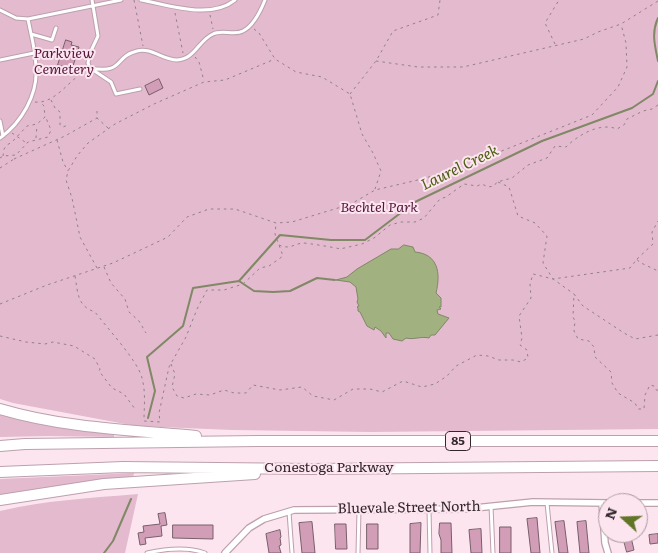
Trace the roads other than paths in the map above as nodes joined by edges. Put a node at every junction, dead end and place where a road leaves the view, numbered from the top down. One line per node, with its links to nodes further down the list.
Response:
1 (92, 0): 6 (lane)
2 (121, 0): 6 (lane)
3 (140, 0): 4 (lane)
4 (235, 0)
5 (265, 0): 13 (lane)
6 (92, 5): 8 (lane); 13 (lane)
7 (0, 10): 8 (lane)
8 (28, 19): 10 (lane)
9 (56, 28): 10 (lane)
10 (31, 34): 11 (lane)
11 (34, 53): 12 (lane); 16 (lane)
12 (0, 60)
13 (90, 68): 14 (lane)
14 (140, 89)
15 (0, 121): 16 (lane)
16 (2, 137)
17 (0, 409): 18 (highway)
18 (257, 441): 19 (highway, Conestoga Parkway / 85); 20 (highway, Conestoga Parkway / 85)
19 (658, 441)
20 (0, 446)
21 (658, 466): 22 (highway, Conestoga Parkway / 85)
22 (310, 469): 23 (highway, Conestoga Parkway / 85); 24 (highway)
23 (0, 472)
24 (0, 500)
25 (547, 502): 26 (street, Bluevale Street North); 27 (street, Bluevale Street North); 39 (lane)
26 (598, 503)
27 (491, 506): 28 (street, Bluevale Street North); 38 (lane)
28 (429, 509): 29 (street, Bluevale Street North); 37 (lane)
29 (359, 510): 30 (street, Bluevale Street North); 36 (lane)
30 (289, 512): 34 (street, Bluevale Street North); 35 (lane)
31 (162, 551): 32 (lane); 33 (lane)
32 (147, 553)
33 (205, 553)
34 (225, 553)
35 (292, 553)
36 (358, 553)
37 (430, 553)
38 (493, 553)
39 (552, 553)

